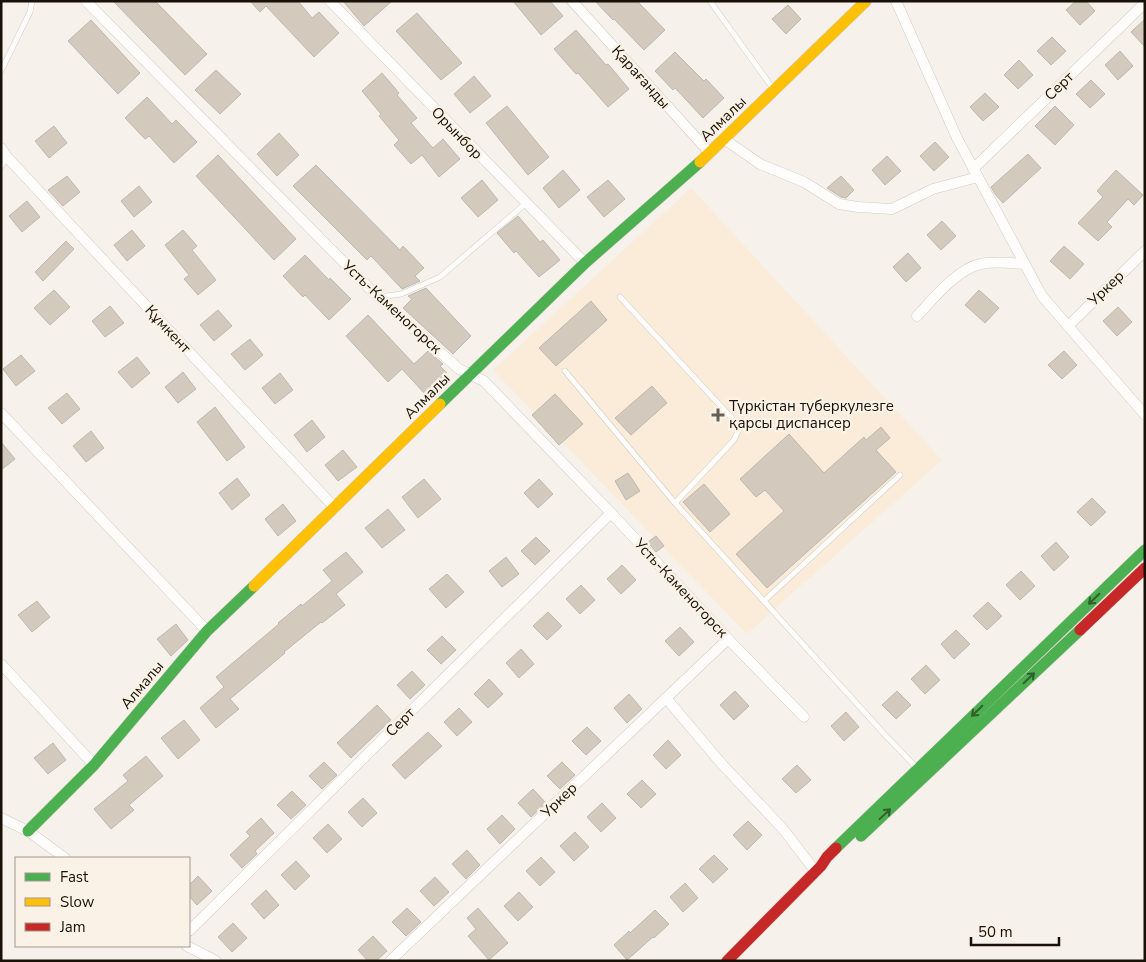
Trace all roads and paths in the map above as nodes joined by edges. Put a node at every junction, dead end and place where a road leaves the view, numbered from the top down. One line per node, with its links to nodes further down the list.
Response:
1 (32, 1): 9 (lane)
2 (86, 1): 22 (street, Усть-Каменогорск)
3 (330, 1): 17 (street, Орынбор)
4 (572, 1): 13 (street, Қарағанды)
5 (710, 1): 10 (lane)
6 (866, 1): 10 (street, Алмалы)
7 (896, 1): 16 (street)
8 (1145, 3): 16 (street, Серт)
9 (1, 71)
10 (774, 90): 11 (street, Алмалы)
11 (724, 139): 13 (street, Алмалы); 16 (street)
12 (1, 148): 14 (street, Құмкент)
13 (710, 153): 19 (street, Алмалы)
14 (8, 157): 15 (lane); 31 (street, Құмкент)
15 (1, 166)
16 (976, 173): 20 (street)
17 (525, 204): 19 (street, Орынбор); 22 (lane)
18 (1145, 251): 24 (street, Уркер)
19 (584, 263): 26 (street, Алмалы)
20 (1025, 264): 23 (street); 24 (street)
21 (620, 296): 30 (lane)
22 (378, 297): 26 (street, Усть-Каменогорск)
23 (917, 316)
24 (1068, 326): 28 (street)
25 (565, 371): 30 (lane)
26 (470, 374): 31 (street, Алмалы); 32 (street, Усть-Каменогорск)
27 (1, 413): 36 (street)
28 (1145, 415)
29 (900, 475): 35 (lane)
30 (675, 503): 35 (lane)
31 (335, 508): 36 (street, Алмалы)
32 (611, 513): 37 (street, Усть-Каменогорск); 47 (street, Серт)
33 (1145, 550): 42 (street, one-way to 42)
34 (1141, 572): 46 (street, one-way to 34)
35 (764, 600): 42 (lane)
36 (206, 631): 41 (street, Алмалы)
37 (728, 640): 39 (street, Уркер); 40 (street, Усть-Каменогорск)
38 (1, 664): 41 (street)
39 (666, 698): 46 (street); 50 (street, Уркер)
40 (804, 717)
41 (94, 765): 44 (street, Алмалы)
42 (917, 768): 46 (street)
43 (1, 818): 44 (street)
44 (28, 831): 45 (street)
45 (65, 857)
46 (819, 869): 51 (street)
47 (190, 930)
48 (190, 947): 49 (street)
49 (216, 961)
50 (390, 961)
51 (728, 961)

